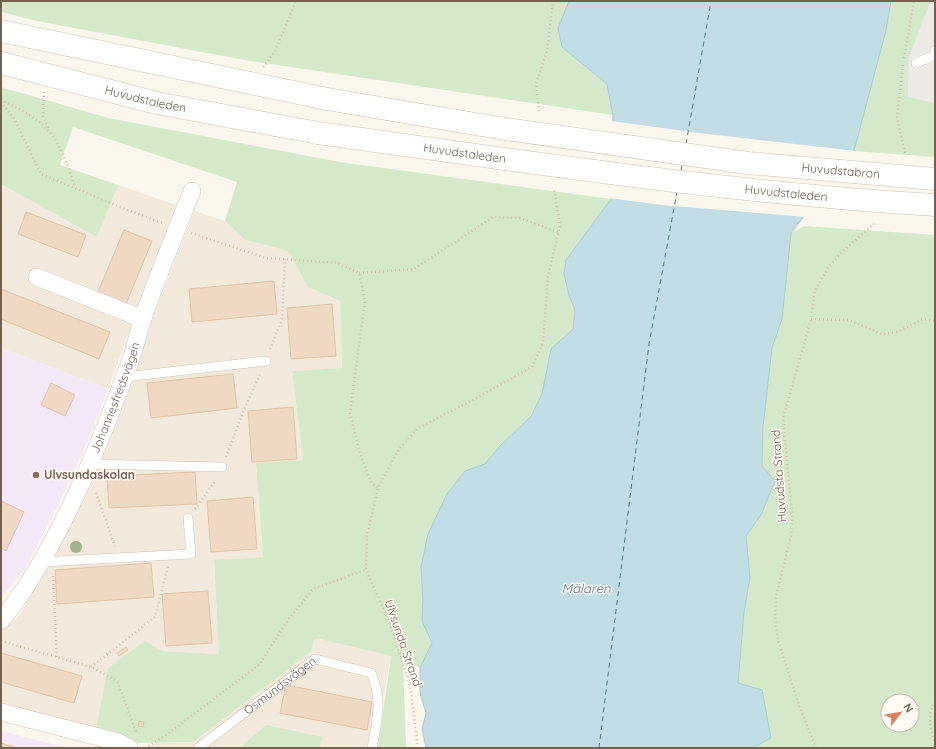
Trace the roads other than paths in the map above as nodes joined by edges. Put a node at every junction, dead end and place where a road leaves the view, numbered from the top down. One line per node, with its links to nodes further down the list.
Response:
1 (1, 31): 5 (main road, Huvudstabron, bridge)
2 (935, 51): 4 (lane)
3 (1, 63): 7 (main road, Huvudstaleden, bridge)
4 (916, 63)
5 (935, 179)
6 (192, 191): 9 (street, Johannesfredsvägen)
7 (935, 205)
8 (37, 277): 9 (street)
9 (143, 319): 11 (street, Johannesfredsvägen)
10 (266, 361): 11 (lane)
11 (124, 377): 12 (street, Johannesfredsvägen)
12 (88, 466): 13 (lane); 15 (street, Johannesfredsvägen)
13 (222, 467)
14 (188, 518): 15 (lane)
15 (47, 562): 16 (street, Johannesfredsvägen)
16 (1, 621)
17 (1, 712): 18 (street)
18 (134, 743)
19 (198, 748): 20 (lane, Osmundsvägen)
20 (372, 748)

